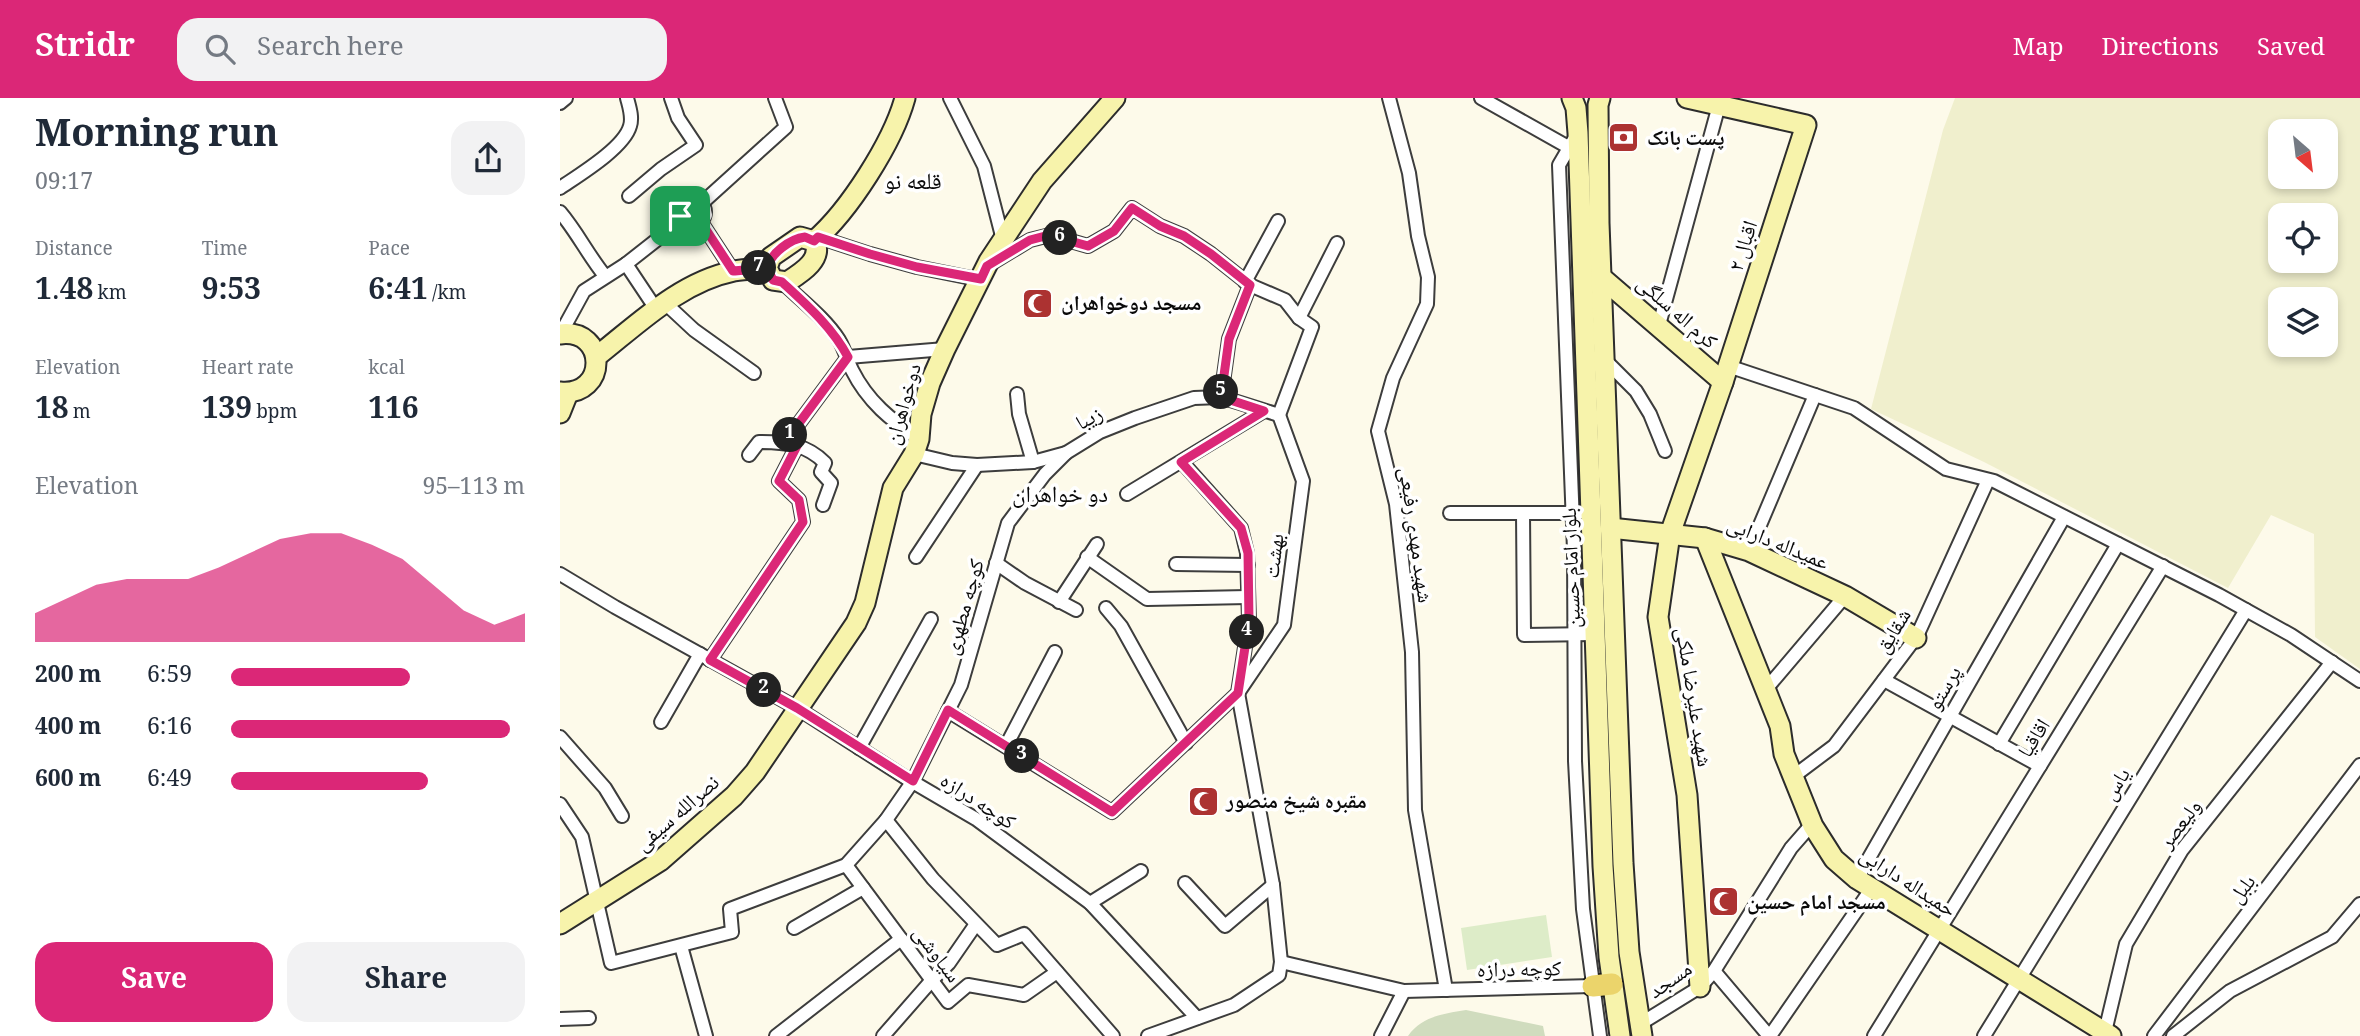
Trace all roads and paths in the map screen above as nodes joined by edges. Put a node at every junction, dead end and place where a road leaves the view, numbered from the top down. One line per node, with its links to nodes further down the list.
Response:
1 (566, 98): 13 (street)
2 (627, 98): 16 (street)
3 (671, 98): 17 (street)
4 (775, 98): 18 (street)
5 (905, 98): 23 (street)
6 (950, 98): 24 (street)
7 (1115, 98): 24 (street, دوخواهران)
8 (1389, 98): 136 (street, شهید مهدی رفیعی)
9 (1481, 98): 15 (street)
10 (1572, 98): 15 (street, بلوار امام حسین)
11 (1600, 98): 31 (street, بلوار امام حسین)
12 (1687, 98): 14 (street)
13 (560, 103)
14 (1719, 105): 36 (street); 43 (street, اقبال ۲)
15 (1574, 140): 64 (street, بلوار امام حسین)
16 (560, 188)
17 (629, 196)
18 (702, 203): 20 (street); 22 (street)
19 (560, 212): 30 (street)
20 (682, 220): 22 (street); 26 (street)
21 (1278, 221): 33 (street)
22 (701, 222): 28 (street)
23 (816, 239): 27 (street); 29 (street); 32 (street)
24 (1003, 240): 29 (street, دوخواهران)
25 (1336, 243): 35 (street)
26 (626, 264): 30 (street); 34 (street)
27 (767, 268): 28 (street); 32 (street)
28 (733, 271): 34 (street)
29 (984, 273): 33 (street); 38 (street, دوخواهران)
30 (605, 276): 37 (street)
31 (1601, 277): 36 (street, کرم اله سلگی); 41 (street, بلوار امام حسین)
32 (782, 282): 40 (street)
33 (1247, 284): 35 (street); 47 (street)
34 (661, 306): 39 (street); 42 (street)
35 (1298, 318): 50 (street)
36 (1659, 325): 43 (street, کرم اله سلگی)
37 (561, 334): 39 (street)
38 (945, 349): 40 (street); 52 (street, دوخواهران)
39 (596, 357): 44 (street)
40 (848, 357): 51 (street); 52 (street)
41 (1604, 359): 53 (street); 66 (street, بلوار امام حسین)
42 (754, 373)
43 (1726, 374): 46 (street); 67 (street, شهید علیرضا ملکی)
44 (564, 393): 49 (street)
45 (1017, 394): 56 (street)
46 (1815, 395): 59 (street); 71 (street)
47 (1221, 397): 48 (street, زیبا); 54 (street, زیبا)
48 (1264, 411): 50 (street, زیبا); 57 (street)
49 (560, 413)
50 (1279, 415): 95 (street, بهشت)
51 (791, 444): 55 (street); 61 (street); 90 (street)
52 (917, 446): 58 (street, زیبا); 96 (street, دوخواهران)
53 (1665, 451)
54 (1066, 453): 56 (street, زیبا); 74 (street, کوچه مطهری)
55 (749, 455)
56 (1033, 461): 58 (street, زیبا)
57 (1181, 462): 60 (street); 76 (street)
58 (977, 465): 72 (street)
59 (1988, 480): 65 (street); 88 (street, شقایق)
60 (1127, 494)
61 (823, 505)
62 (1450, 513): 63 (street)
63 (1523, 513): 64 (street); 87 (street)
64 (1582, 513): 86 (street, بلوار امام حسین); 87 (street)
65 (2064, 517): 70 (street); 98 (street, پرستو)
66 (1610, 528): 67 (street, عمیداله دارابی); 140 (street, بلوار امام حسین)
67 (1670, 535): 68 (street, عمیداله دارابی); 134 (street, شهید علیرضا ملکی)
68 (1705, 538): 71 (street, عمیداله دارابی); 94 (street, حمیداله دارابی)
69 (1097, 544): 73 (street)
70 (2118, 544): 77 (street); 102 (street)
71 (1749, 551): 79 (street, عمیداله دارابی)
72 (916, 557)
73 (1087, 557): 80 (street); 81 (street)
74 (996, 563): 81 (street); 97 (street, کوچه مطهری)
75 (1176, 564): 76 (street)
76 (1248, 565): 80 (street)
77 (2163, 566): 84 (street); 106 (street, اقاقیا)
78 (560, 573): 90 (street, کوچه درازه)
79 (1845, 596): 88 (street, عمیداله دارابی); 94 (street)
80 (1248, 597): 95 (street)
81 (1059, 602): 83 (street)
82 (1106, 608): 101 (street)
83 (1076, 610)
84 (2246, 610): 91 (street); 131 (street, یاس)
85 (931, 619): 104 (street)
86 (1595, 634): 87 (street); 133 (street, بلوار امام حسین)
87 (1574, 635): 133 (street)
88 (1916, 638): 92 (street, شقایق)
89 (1055, 652): 103 (street)
90 (705, 657): 96 (street, کوچه درازه); 99 (street)
91 (2332, 662): 93 (street); 141 (street, ولیعصر)
92 (1884, 680): 98 (street); 107 (street, شقایق)
93 (2360, 681)
94 (1766, 689): 107 (street, حمیداله دارابی)
95 (1238, 693): 101 (street, بهشت); 117 (street)
96 (797, 708): 104 (street, کوچه درازه); 119 (street, نصرالله سیفی)
97 (948, 710): 103 (street); 108 (street, کوچه مطهری)
98 (1949, 718): 102 (street); 116 (street, پرستو)
99 (661, 722)
100 (560, 737): 110 (street)
101 (1186, 743): 103 (street, بهشت)
102 (1999, 744): 106 (street)
103 (1006, 746)
104 (859, 748): 108 (street, کوچه درازه)
105 (2360, 765): 153 (street, بلبل)
106 (2040, 766): 125 (street, اقاقیا)
107 (1794, 776): 112 (street, حمیداله دارابی)
108 (913, 781): 111 (street, کوچه مطهری); 120 (street, کوچه درازه)
109 (560, 804): 119 (street)
110 (622, 816)
111 (886, 820): 113 (street, کوچه مطهری); 123 (street)
112 (1812, 824): 116 (street, حمیداله دارابی); 129 (street, مسجد)
113 (846, 865): 118 (street, سیاوشی); 127 (street)
114 (1141, 871): 120 (street)
115 (1185, 883): 117 (street)
116 (1865, 883): 125 (street, حمیداله دارابی); 150 (street, پرستو)
117 (1273, 884): 128 (street)
118 (863, 888): 124 (street); 126 (street, سیاوشی)
119 (597, 901): 122 (street, نصرالله سیفی); 127 (street)
120 (1090, 903): 138 (street, کوچه درازه)
121 (2360, 904): 154 (street)
122 (560, 924)
123 (976, 924): 130 (street); 132 (street)
124 (794, 928)
125 (1939, 929): 131 (street, حمیداله دارابی); 151 (street, اقاقیا)
126 (901, 939): 132 (street, سیاوشی); 143 (street)
127 (681, 946): 142 (street)
128 (1280, 962): 135 (street, کوچه درازه); 138 (street)
129 (1714, 971): 134 (street, مسجد); 150 (street)
130 (1057, 972): 132 (street, سیاوشی); 145 (street)
131 (2018, 978): 141 (street, حمیداله دارابی); 152 (street, یاس)
132 (932, 980): 144 (street)
133 (1603, 985): 136 (street, کوچه درازه); 148 (street); 149 (street, بلوار امام حسین)
134 (1700, 987): 140 (street, مسجد)
135 (1404, 990): 136 (street, کوچه درازه); 147 (street)
136 (1446, 990)
137 (589, 1018): 139 (street)
138 (1198, 1018): 146 (street)
139 (560, 1019)
140 (1641, 1030)
141 (2107, 1035)
142 (706, 1036)
143 (776, 1036)
144 (883, 1036)
145 (1112, 1036)
146 (1148, 1036)
147 (1381, 1036)
148 (1600, 1036)
149 (1620, 1036)
150 (1770, 1036)
151 (1874, 1036)
152 (1984, 1036)
153 (2154, 1036)
154 (2173, 1036)

